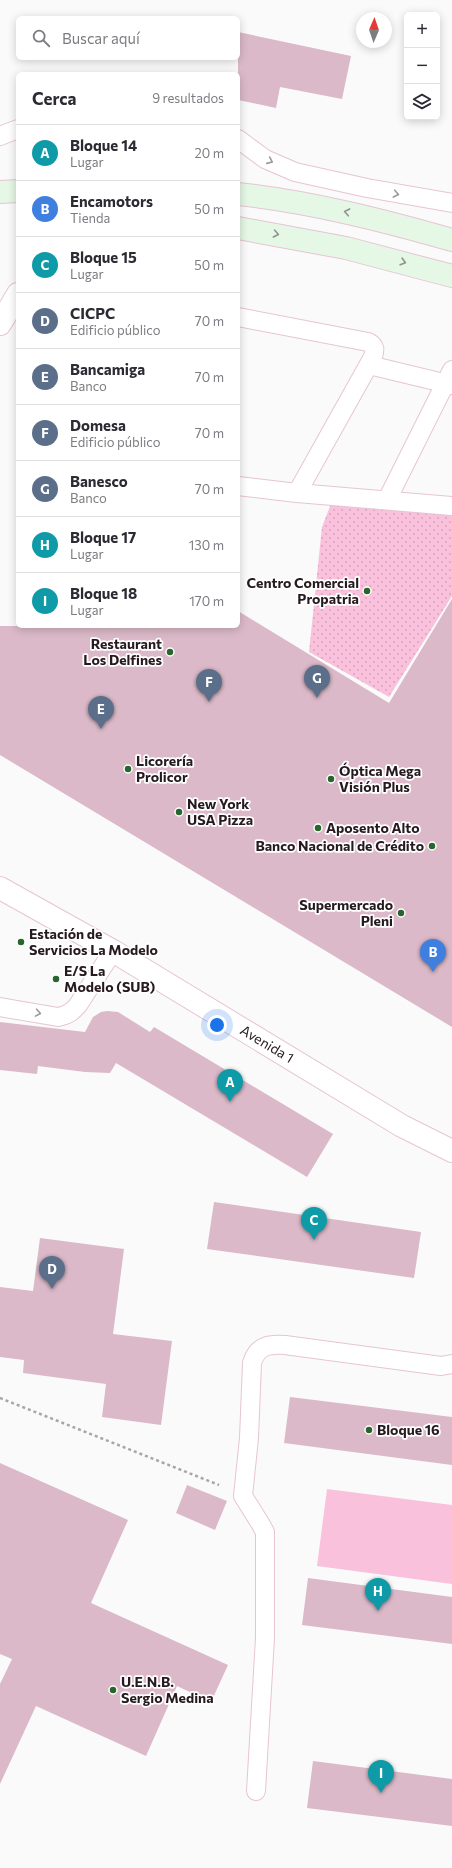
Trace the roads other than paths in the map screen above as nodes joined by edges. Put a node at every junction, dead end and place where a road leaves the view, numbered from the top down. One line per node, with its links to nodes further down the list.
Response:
1 (16, 130): 2 (lane)
2 (0, 136)
3 (240, 140): 5 (lane, one-way to 5)
4 (240, 194): 7 (main road, one-way to 4)
5 (452, 203)
6 (240, 228): 8 (main road, one-way to 8)
7 (452, 240)
8 (452, 276)
9 (16, 297): 11 (street)
10 (240, 317): 12 (lane)
11 (0, 324)
12 (369, 365): 13 (lane); 15 (lane)
13 (450, 379): 16 (lane)
14 (240, 486): 15 (lane)
15 (297, 493): 16 (lane)
16 (386, 500): 17 (lane)
17 (452, 506)
18 (0, 888): 19 (street, Avenida 1)
19 (113, 952): 20 (lane, one-way to 19); 21 (street, Avenida 1)
20 (0, 1007)
21 (452, 1151)
22 (452, 1364): 23 (lane)
23 (256, 1792)

